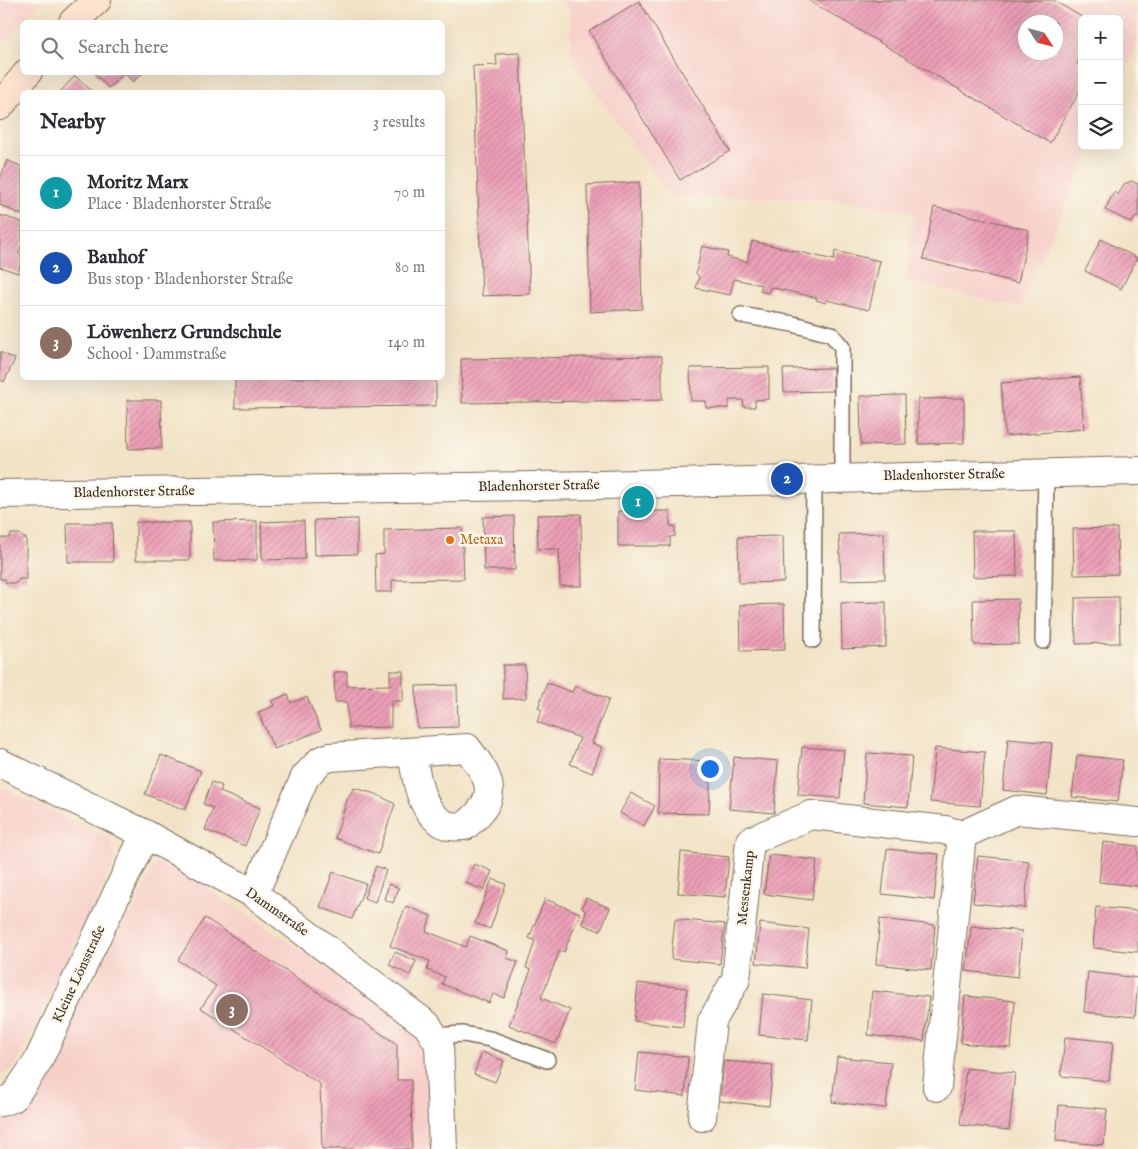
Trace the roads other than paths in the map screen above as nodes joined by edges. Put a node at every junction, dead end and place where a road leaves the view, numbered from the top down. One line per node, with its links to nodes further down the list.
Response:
1 (97, 0): 2 (main road)
2 (76, 20)
3 (26, 75): 4 (main road)
4 (0, 106)
5 (741, 315): 9 (lane)
6 (1138, 471): 7 (street, Bladenhorster Straße)
7 (1046, 473): 9 (street, Bladenhorster Straße); 12 (lane)
8 (814, 478): 9 (street, Bladenhorster Straße); 10 (street, Bladenhorster Straße); 11 (lane)
9 (842, 478)
10 (0, 494)
11 (813, 640)
12 (1043, 641)
13 (412, 752): 18 (street)
14 (0, 763): 16 (street, Dammstraße)
15 (1138, 822): 17 (street)
16 (145, 834): 18 (street, Dammstraße); 22 (street, Kleine Lönsstraße)
17 (962, 835): 21 (street); 23 (street, Messenkamp)
18 (254, 894): 19 (street, Dammstraße)
19 (434, 1036): 20 (lane); 24 (street, Dammstraße)
20 (547, 1060)
21 (937, 1087)
22 (0, 1102)
23 (702, 1117)
24 (442, 1149)

